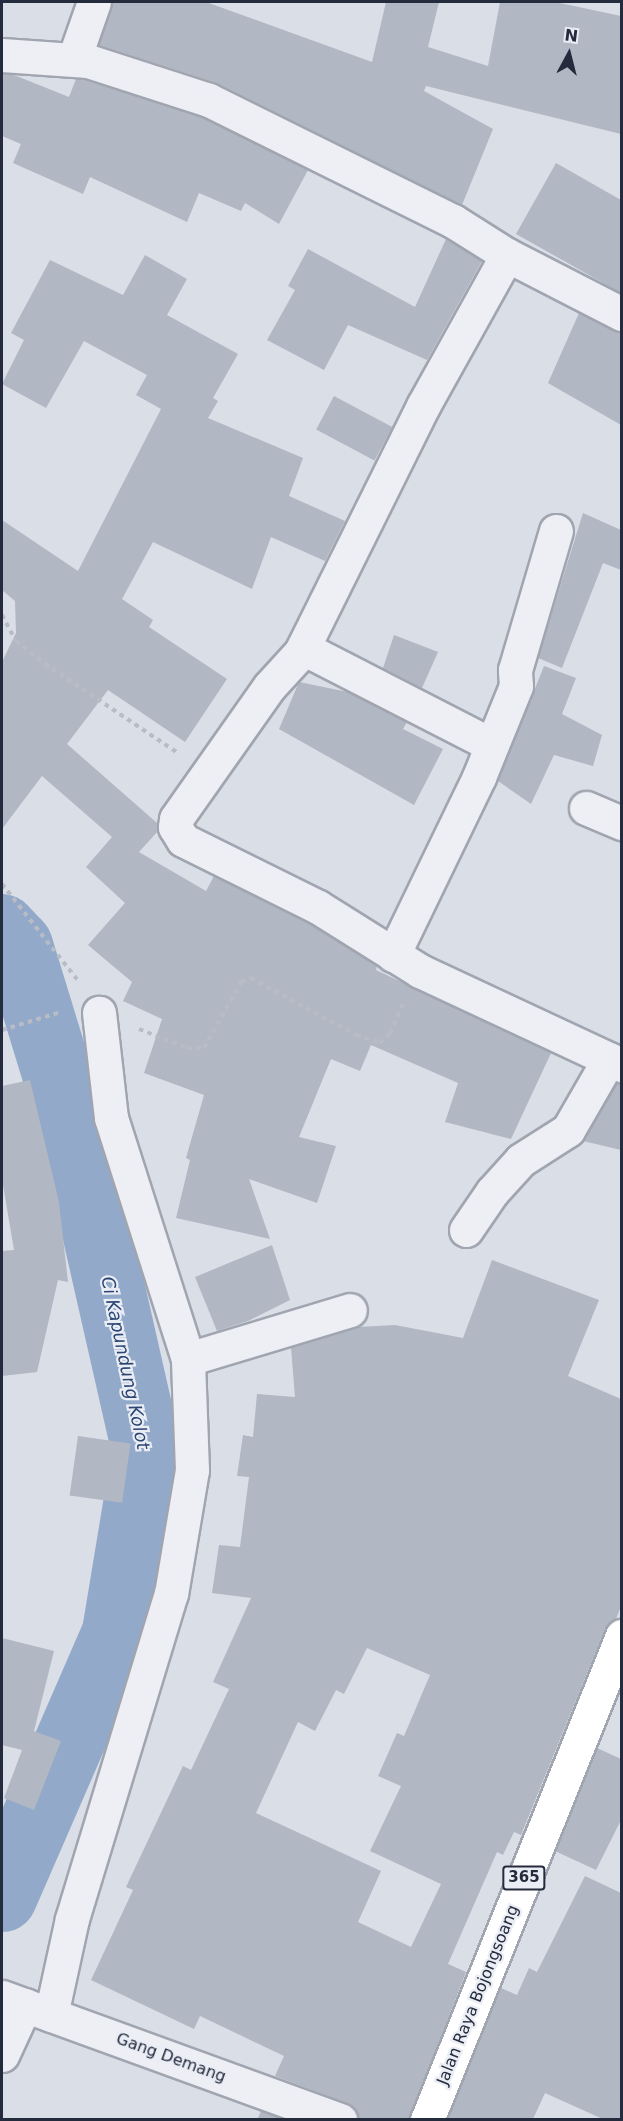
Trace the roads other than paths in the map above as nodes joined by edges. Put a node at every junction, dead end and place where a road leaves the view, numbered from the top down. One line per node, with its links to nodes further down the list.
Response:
1 (94, 2): 3 (street)
2 (2, 55): 3 (street)
3 (74, 59): 4 (street)
4 (507, 255): 5 (street); 7 (street)
5 (621, 314)
6 (555, 531): 8 (street)
7 (303, 648): 8 (street); 11 (street)
8 (492, 745): 11 (street)
9 (586, 808): 10 (street)
10 (621, 823)
11 (407, 963): 13 (street)
12 (85, 1011): 16 (street)
13 (615, 1062): 14 (street)
14 (466, 1230)
15 (350, 1310): 16 (street)
16 (188, 1359): 18 (street)
17 (621, 1636): 21 (main road, Jalan Raya Bojongsoang / 365)
18 (22, 2004): 19 (street); 20 (street, Gang Demang)
19 (2, 2055)
20 (340, 2120)
21 (427, 2120)

